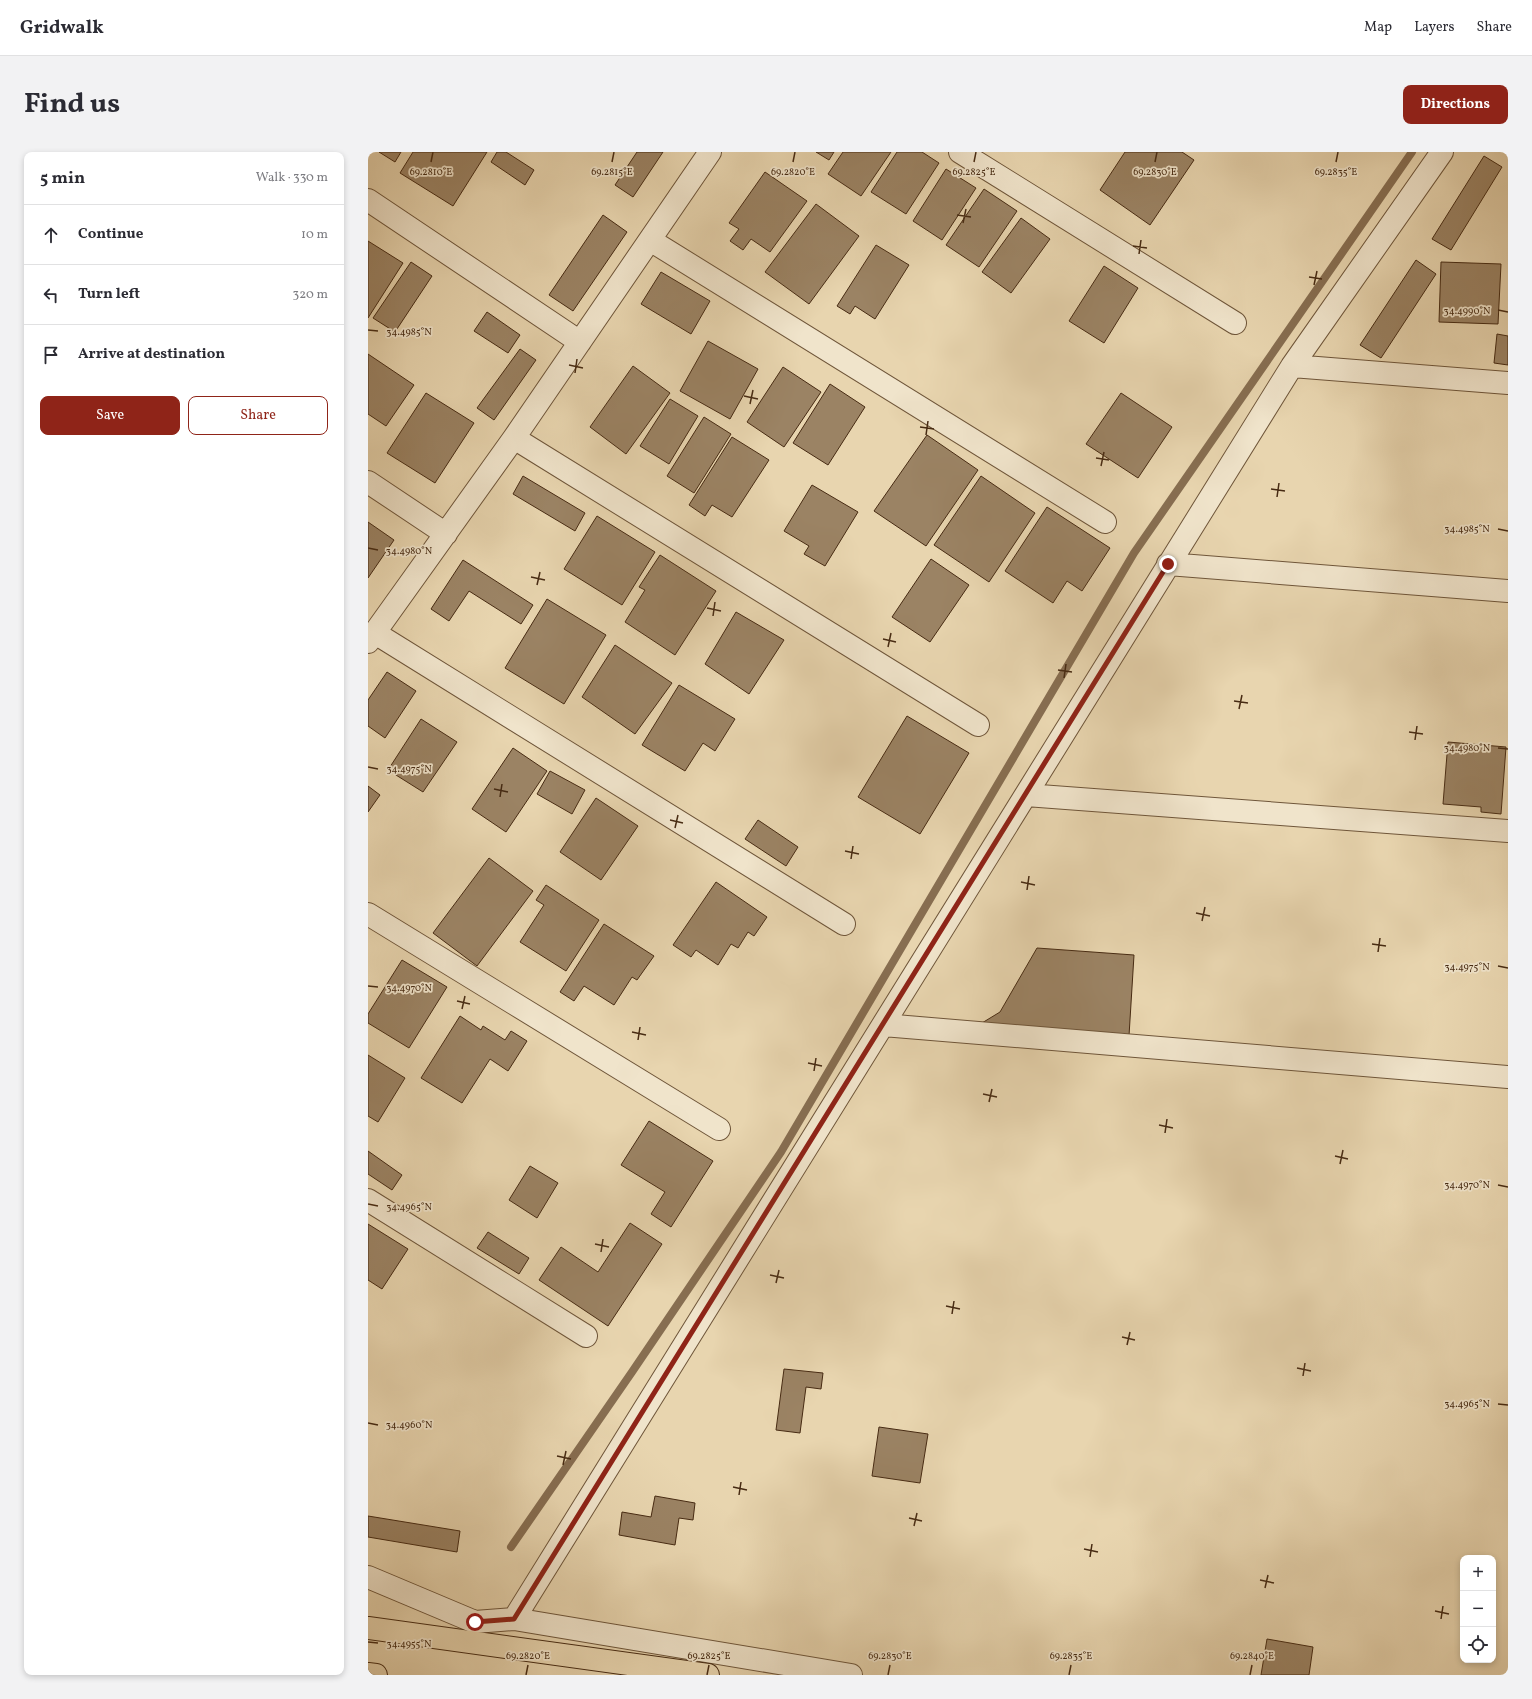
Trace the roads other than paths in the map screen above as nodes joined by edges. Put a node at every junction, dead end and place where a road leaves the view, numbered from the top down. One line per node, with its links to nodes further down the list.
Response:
1 (710, 152): 5 (street)
2 (960, 152): 6 (street)
3 (1442, 152): 8 (street)
4 (368, 200): 7 (street)
5 (650, 240): 7 (street); 12 (street)
6 (1235, 323)
7 (580, 342): 10 (street)
8 (1292, 366): 9 (street); 14 (street)
9 (1508, 383)
10 (514, 438): 13 (street); 17 (street)
11 (368, 482): 13 (street)
12 (1105, 522)
13 (446, 534): 16 (street)
14 (1168, 564): 15 (street); 18 (street)
15 (1508, 591)
16 (371, 637): 21 (street)
17 (978, 725)
18 (1026, 795): 19 (street); 22 (street)
19 (1508, 831)
20 (368, 914): 24 (street)
21 (844, 924)
22 (883, 1025): 23 (street); 28 (street)
23 (1508, 1076)
24 (719, 1129)
25 (368, 1200): 26 (street)
26 (586, 1336)
27 (368, 1577): 28 (street)
28 (514, 1619): 33 (street)
29 (368, 1628): 32 (highway)
30 (368, 1674): 31 (highway)
31 (376, 1675)
32 (708, 1675)
33 (851, 1675)

